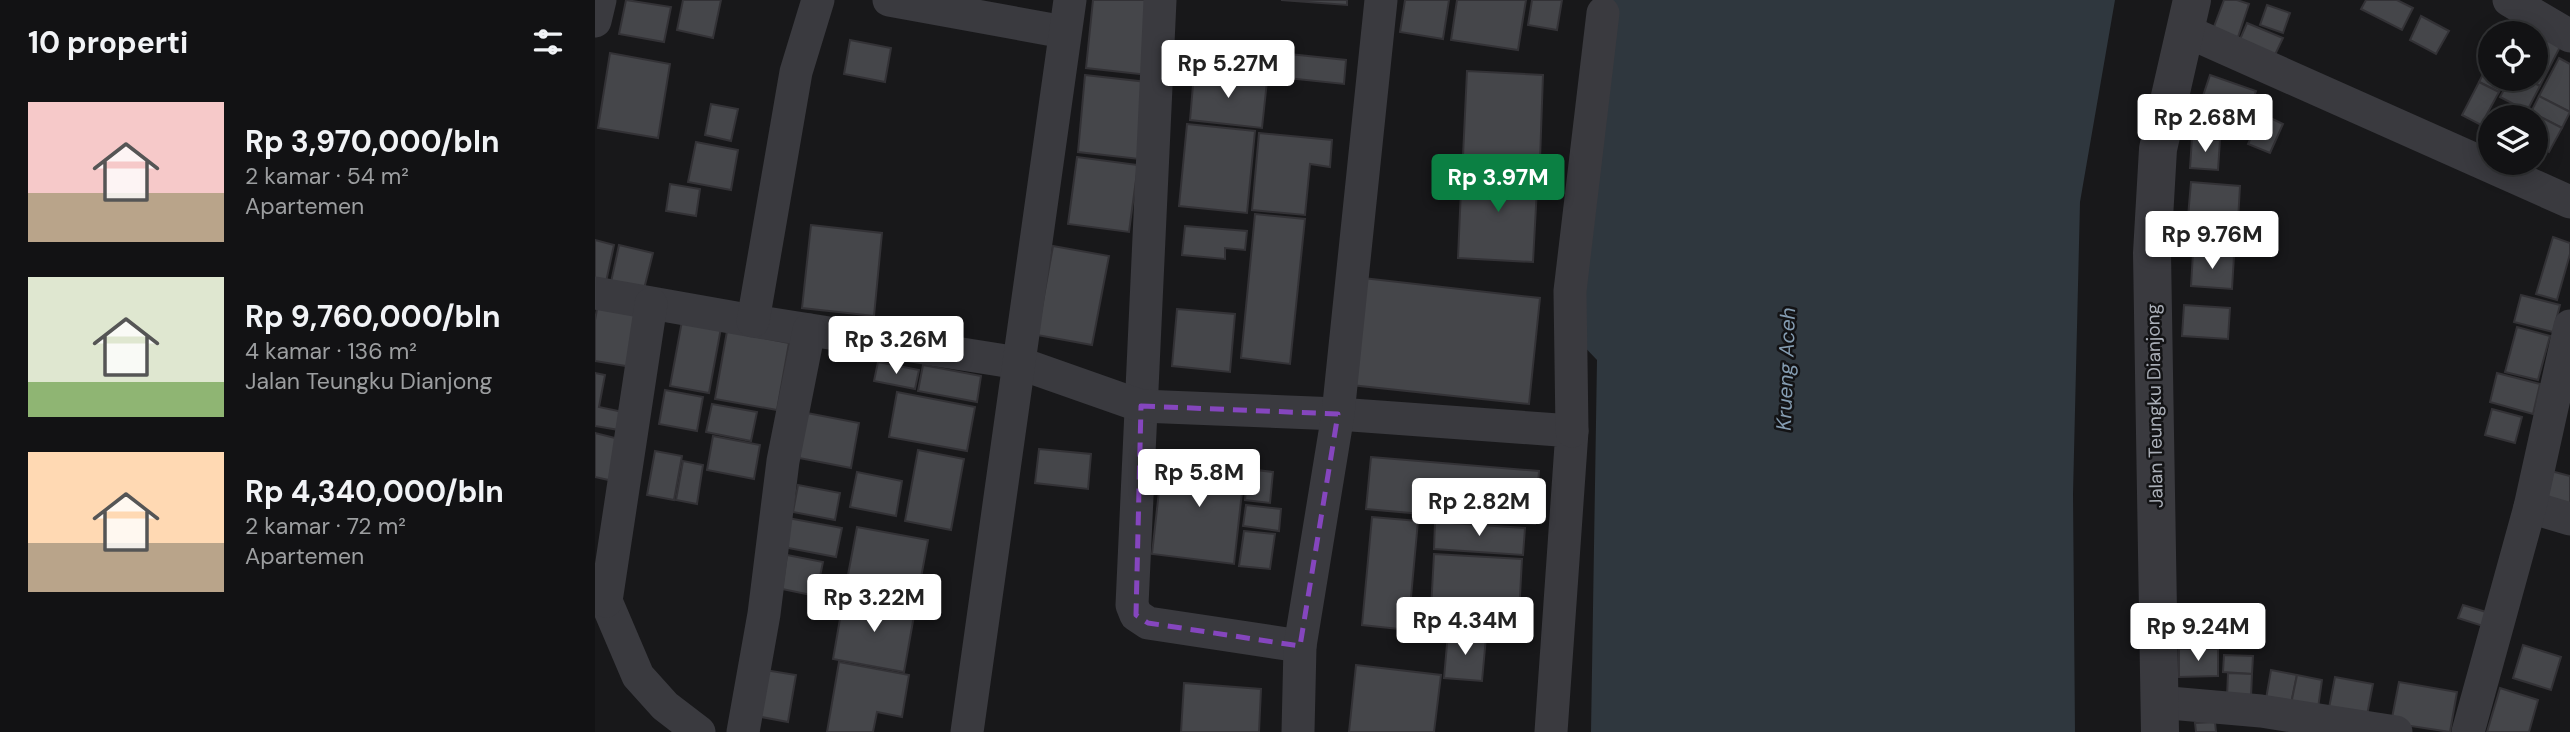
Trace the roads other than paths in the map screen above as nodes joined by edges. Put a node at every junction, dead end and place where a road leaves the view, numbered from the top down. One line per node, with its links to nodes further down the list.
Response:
1 (600, 0): 10 (street)
2 (818, 0): 16 (street)
3 (889, 0): 11 (street)
4 (1070, 0): 11 (street)
5 (1160, 0): 20 (street)
6 (1381, 0): 21 (street)
7 (2509, 0): 12 (street)
8 (1603, 13): 22 (street)
9 (2189, 16): 13 (street); 27 (street, Jalan Teungku Dianjong)
10 (595, 21)
11 (1064, 32): 19 (street)
12 (2570, 36)
13 (2570, 202)
14 (595, 293): 15 (street)
15 (650, 304): 16 (street); 25 (street)
16 (753, 321): 18 (street)
17 (2570, 326): 23 (street)
18 (809, 330): 19 (street); 29 (street)
19 (1019, 363): 20 (street); 30 (street)
20 (1141, 407): 21 (street); 26 (street)
21 (1338, 414): 22 (street); 26 (street)
22 (1572, 431): 32 (street)
23 (2530, 507): 24 (street); 34 (street)
24 (2570, 519)
25 (601, 593): 28 (street)
26 (1300, 646): 31 (street)
27 (2159, 717): 33 (street)
28 (699, 732)
29 (743, 732)
30 (967, 732)
31 (1298, 732)
32 (1551, 732)
33 (2396, 732)
34 (2468, 732)

